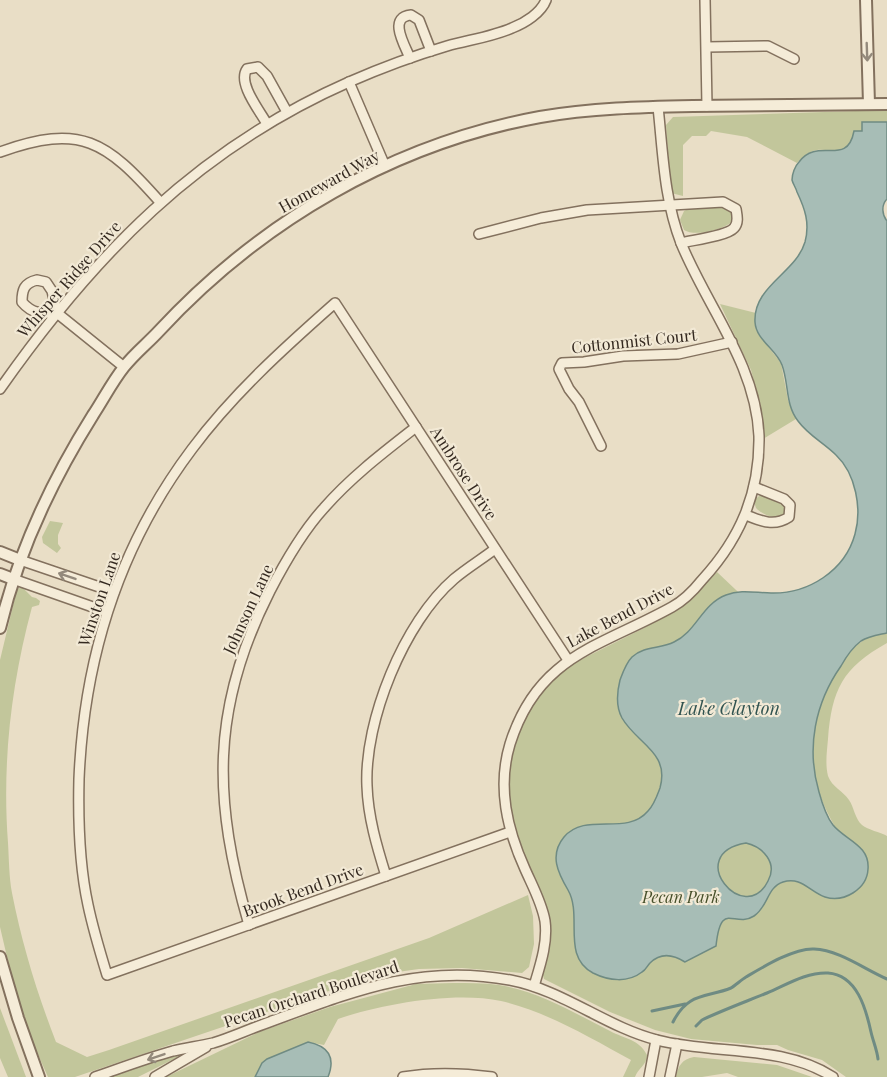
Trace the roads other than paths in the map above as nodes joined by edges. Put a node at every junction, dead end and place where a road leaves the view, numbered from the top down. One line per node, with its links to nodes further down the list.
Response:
1 (546, 0): 5 (street, Whisper Ridge Drive)
2 (705, 0): 4 (street)
3 (866, 0): 9 (street, one-way to 9)
4 (707, 47): 7 (street); 11 (street)
5 (431, 51): 6 (street, Whisper Ridge Drive); 6 (street)
6 (410, 58): 8 (street, Whisper Ridge Drive)
7 (794, 59)
8 (349, 82): 13 (street, Whisper Ridge Drive); 16 (street)
9 (869, 104): 10 (street, Homeward Way); 11 (street, Homeward Way)
10 (887, 104)
11 (707, 106): 12 (street, Homeward Way)
12 (658, 107): 16 (street, Homeward Way); 18 (street, Lake Bend Drive)
13 (287, 112): 14 (street, Whisper Ridge Drive); 14 (street)
14 (267, 124): 17 (street, Whisper Ridge Drive)
15 (0, 152): 17 (street)
16 (384, 166): 24 (street, Homeward Way)
17 (160, 202): 22 (street, Whisper Ridge Drive)
18 (669, 206): 19 (street); 20 (street, Lake Bend Drive); 20 (street)
19 (479, 234)
20 (681, 243): 23 (street, Lake Bend Drive)
21 (335, 303): 26 (street, Ambrose Drive); 35 (street, Winston Lane)
22 (57, 313): 24 (street); 25 (street, Whisper Ridge Drive)
23 (732, 342): 27 (street, Cottonmist Court); 28 (street, Lake Bend Drive)
24 (124, 367): 32 (street, Homeward Way)
25 (0, 388)
26 (416, 427): 30 (street, Ambrose Drive); 41 (street, Johnson Lane)
27 (601, 446)
28 (754, 487): 29 (street, Lake Bend Drive); 29 (street)
29 (746, 515): 38 (street, Lake Bend Drive)
30 (495, 549): 38 (street, Ambrose Drive); 40 (street)
31 (0, 552): 32 (street)
32 (20, 560): 34 (street, Homeward Way); 35 (street, one-way to 32)
33 (0, 574): 34 (street)
34 (13, 579): 36 (street); 37 (street, Homeward Way)
35 (114, 592): 36 (street, Winston Lane)
36 (107, 612): 43 (street, Winston Lane)
37 (0, 628)
38 (568, 660): 39 (street, Lake Bend Drive)
39 (510, 832): 40 (street, Brook Bend Drive); 44 (street, Lake Bend Drive)
40 (386, 876): 41 (street, Brook Bend Drive)
41 (249, 925): 43 (street, Brook Bend Drive)
42 (0, 957): 48 (street)
43 (107, 975)
44 (534, 986): 45 (street, Pecan Orchard Boulevard); 46 (street, Pecan Orchard Boulevard)
45 (656, 1040): 47 (street, Pecan Orchard Boulevard); 53 (street)
46 (213, 1043): 49 (street, Pecan Orchard Boulevard, one-way to 49); 50 (street, Pecan Orchard Boulevard)
47 (676, 1044): 54 (street); 55 (street, Pecan Orchard Boulevard)
48 (39, 1077)
49 (95, 1077)
50 (155, 1077)
51 (403, 1077): 52 (street)
52 (492, 1077)
53 (649, 1077)
54 (670, 1077)
55 (833, 1077)

